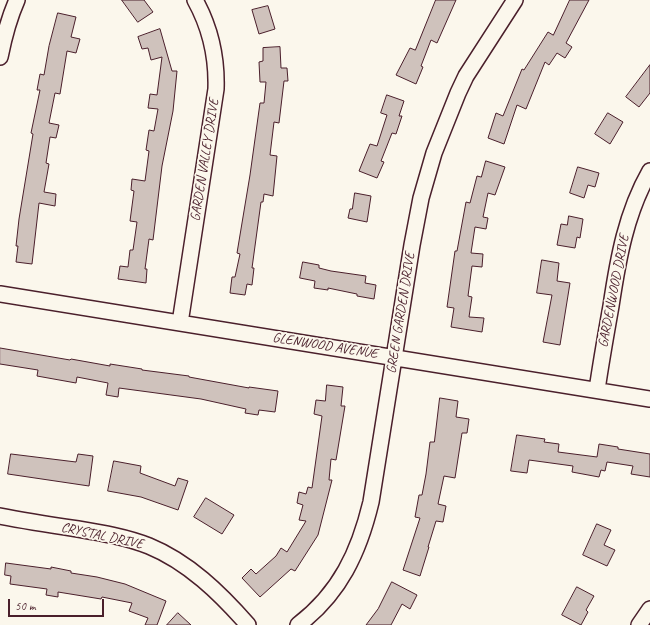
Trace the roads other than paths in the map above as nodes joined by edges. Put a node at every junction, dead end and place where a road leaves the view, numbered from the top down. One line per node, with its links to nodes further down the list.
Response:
1 (17, 0): 4 (street)
2 (195, 0): 7 (street, GARDEN VALLEY DRIVE)
3 (515, 0): 8 (street, GREEN GARDEN DRIVE)
4 (0, 57)
5 (650, 172): 9 (street, GARDENWOOD DRIVE)
6 (0, 294): 7 (street, GLENWOOD AVENUE)
7 (180, 323): 8 (street, GLENWOOD AVENUE)
8 (394, 357): 9 (street, GLENWOOD AVENUE); 13 (street, GREEN GARDEN DRIVE)
9 (597, 390): 10 (street, GLENWOOD AVENUE)
10 (650, 399)
11 (0, 516): 12 (street, CRYSTAL DRIVE)
12 (248, 625)
13 (298, 625)

